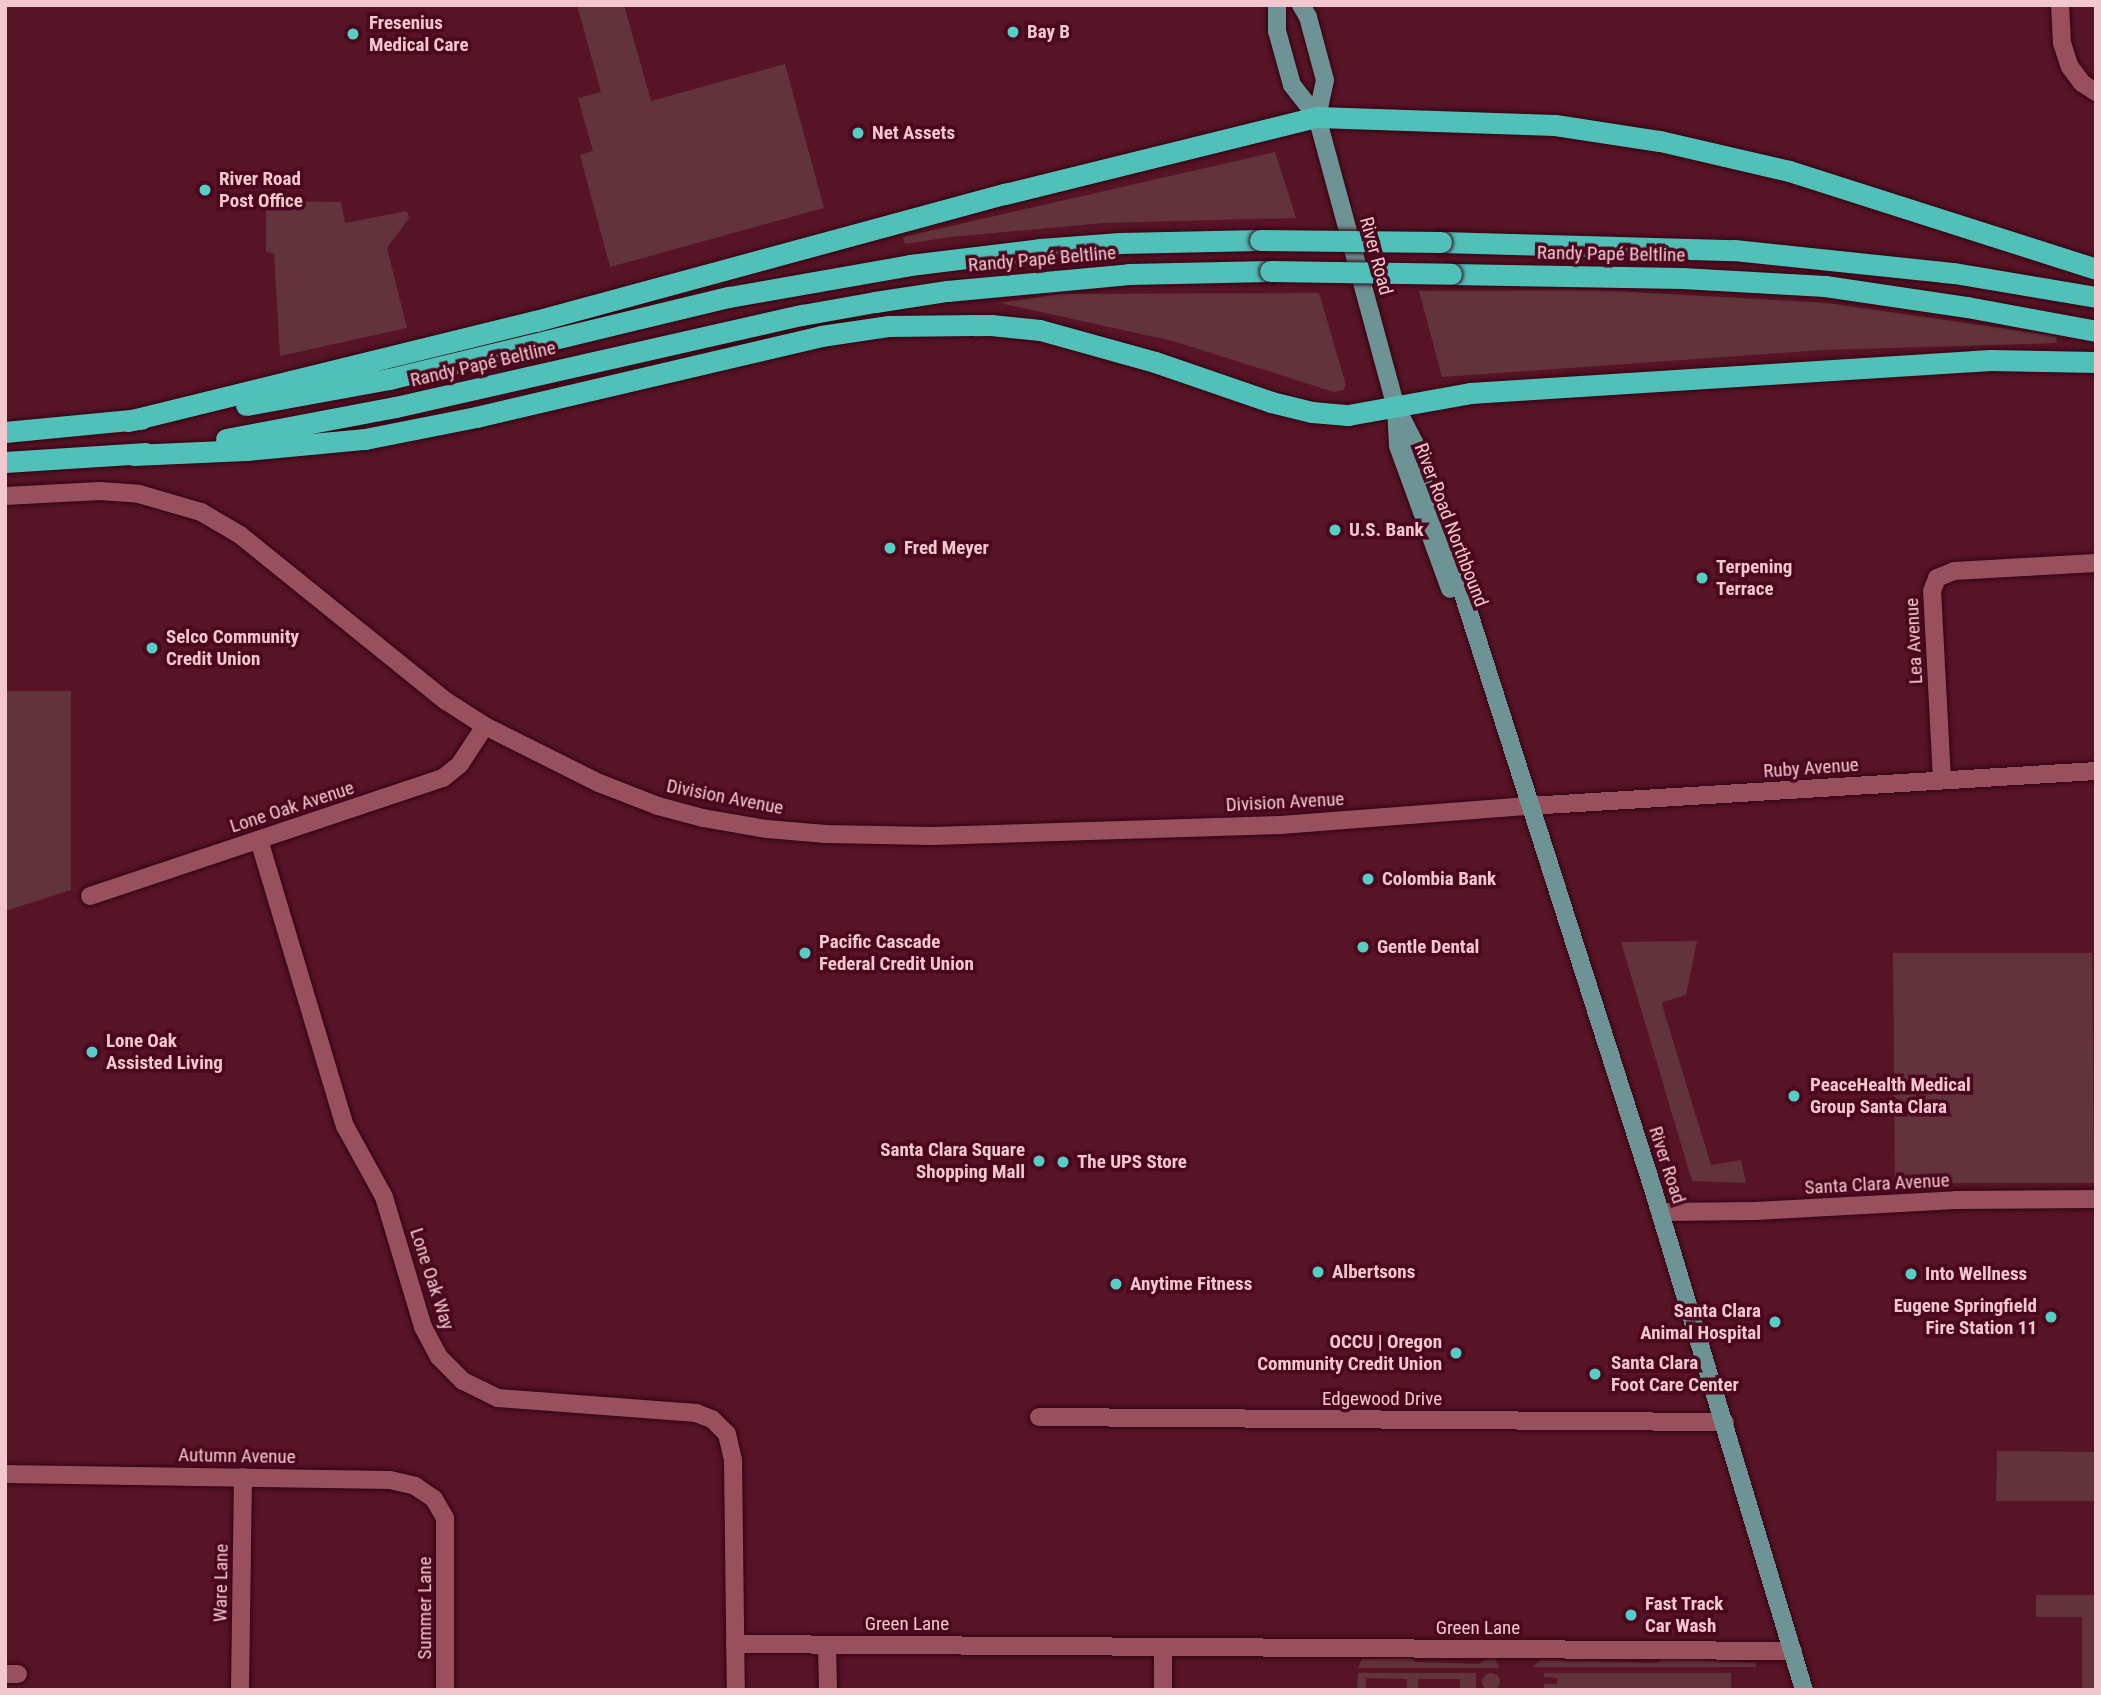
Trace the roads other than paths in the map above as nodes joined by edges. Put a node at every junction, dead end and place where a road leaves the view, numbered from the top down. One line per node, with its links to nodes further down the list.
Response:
1 (1277, 5): 5 (main road, River Road)
2 (1301, 5): 5 (main road, River Road)
3 (2060, 5): 4 (street)
4 (2096, 92)
5 (1317, 117): 6 (highway); 10 (main road, River Road); 11 (highway)
6 (2096, 269)
7 (2096, 297): 11 (highway, Randy Papé Beltline, bridge)
8 (2096, 331): 13 (highway, Randy Papé Beltline, bridge)
9 (2096, 362): 10 (highway)
10 (1396, 407): 13 (highway); 17 (main road, River Road Northbound)
11 (128, 421): 12 (highway, Randy Papé Beltline)
12 (5, 432)
13 (133, 455): 14 (highway, Randy Papé Beltline)
14 (5, 463)
15 (5, 496): 18 (street, Division Avenue)
16 (2096, 563): 20 (street, Lea Avenue)
17 (1481, 656): 21 (main road, River Road)
18 (485, 726): 21 (street, Division Avenue); 22 (street, Lone Oak Avenue)
19 (2096, 771): 20 (street, Ruby Avenue)
20 (1942, 780): 21 (street, Ruby Avenue)
21 (1529, 806): 25 (main road, River Road)
22 (259, 840): 23 (street, Lone Oak Avenue); 31 (street, Lone Oak Way)
23 (90, 896)
24 (2096, 1199): 25 (street, Santa Clara Avenue)
25 (1660, 1212): 27 (main road, River Road)
26 (1039, 1418): 27 (street, Edgewood Drive)
27 (1725, 1422): 34 (main road, River Road)
28 (5, 1474): 29 (street, Autumn Avenue)
29 (243, 1477): 30 (street, Autumn Avenue); 35 (street, Ware Lane)
30 (446, 1526): 36 (street, Summer Lane)
31 (735, 1644): 32 (street, Green Lane); 37 (street, Lone Oak Way)
32 (827, 1645): 33 (street, Green Lane); 38 (street)
33 (1163, 1647): 34 (street, Green Lane); 39 (street)
34 (1793, 1651): 40 (main road, River Road)
35 (240, 1690)
36 (445, 1690)
37 (736, 1690)
38 (828, 1690)
39 (1163, 1690)
40 (1804, 1690)

